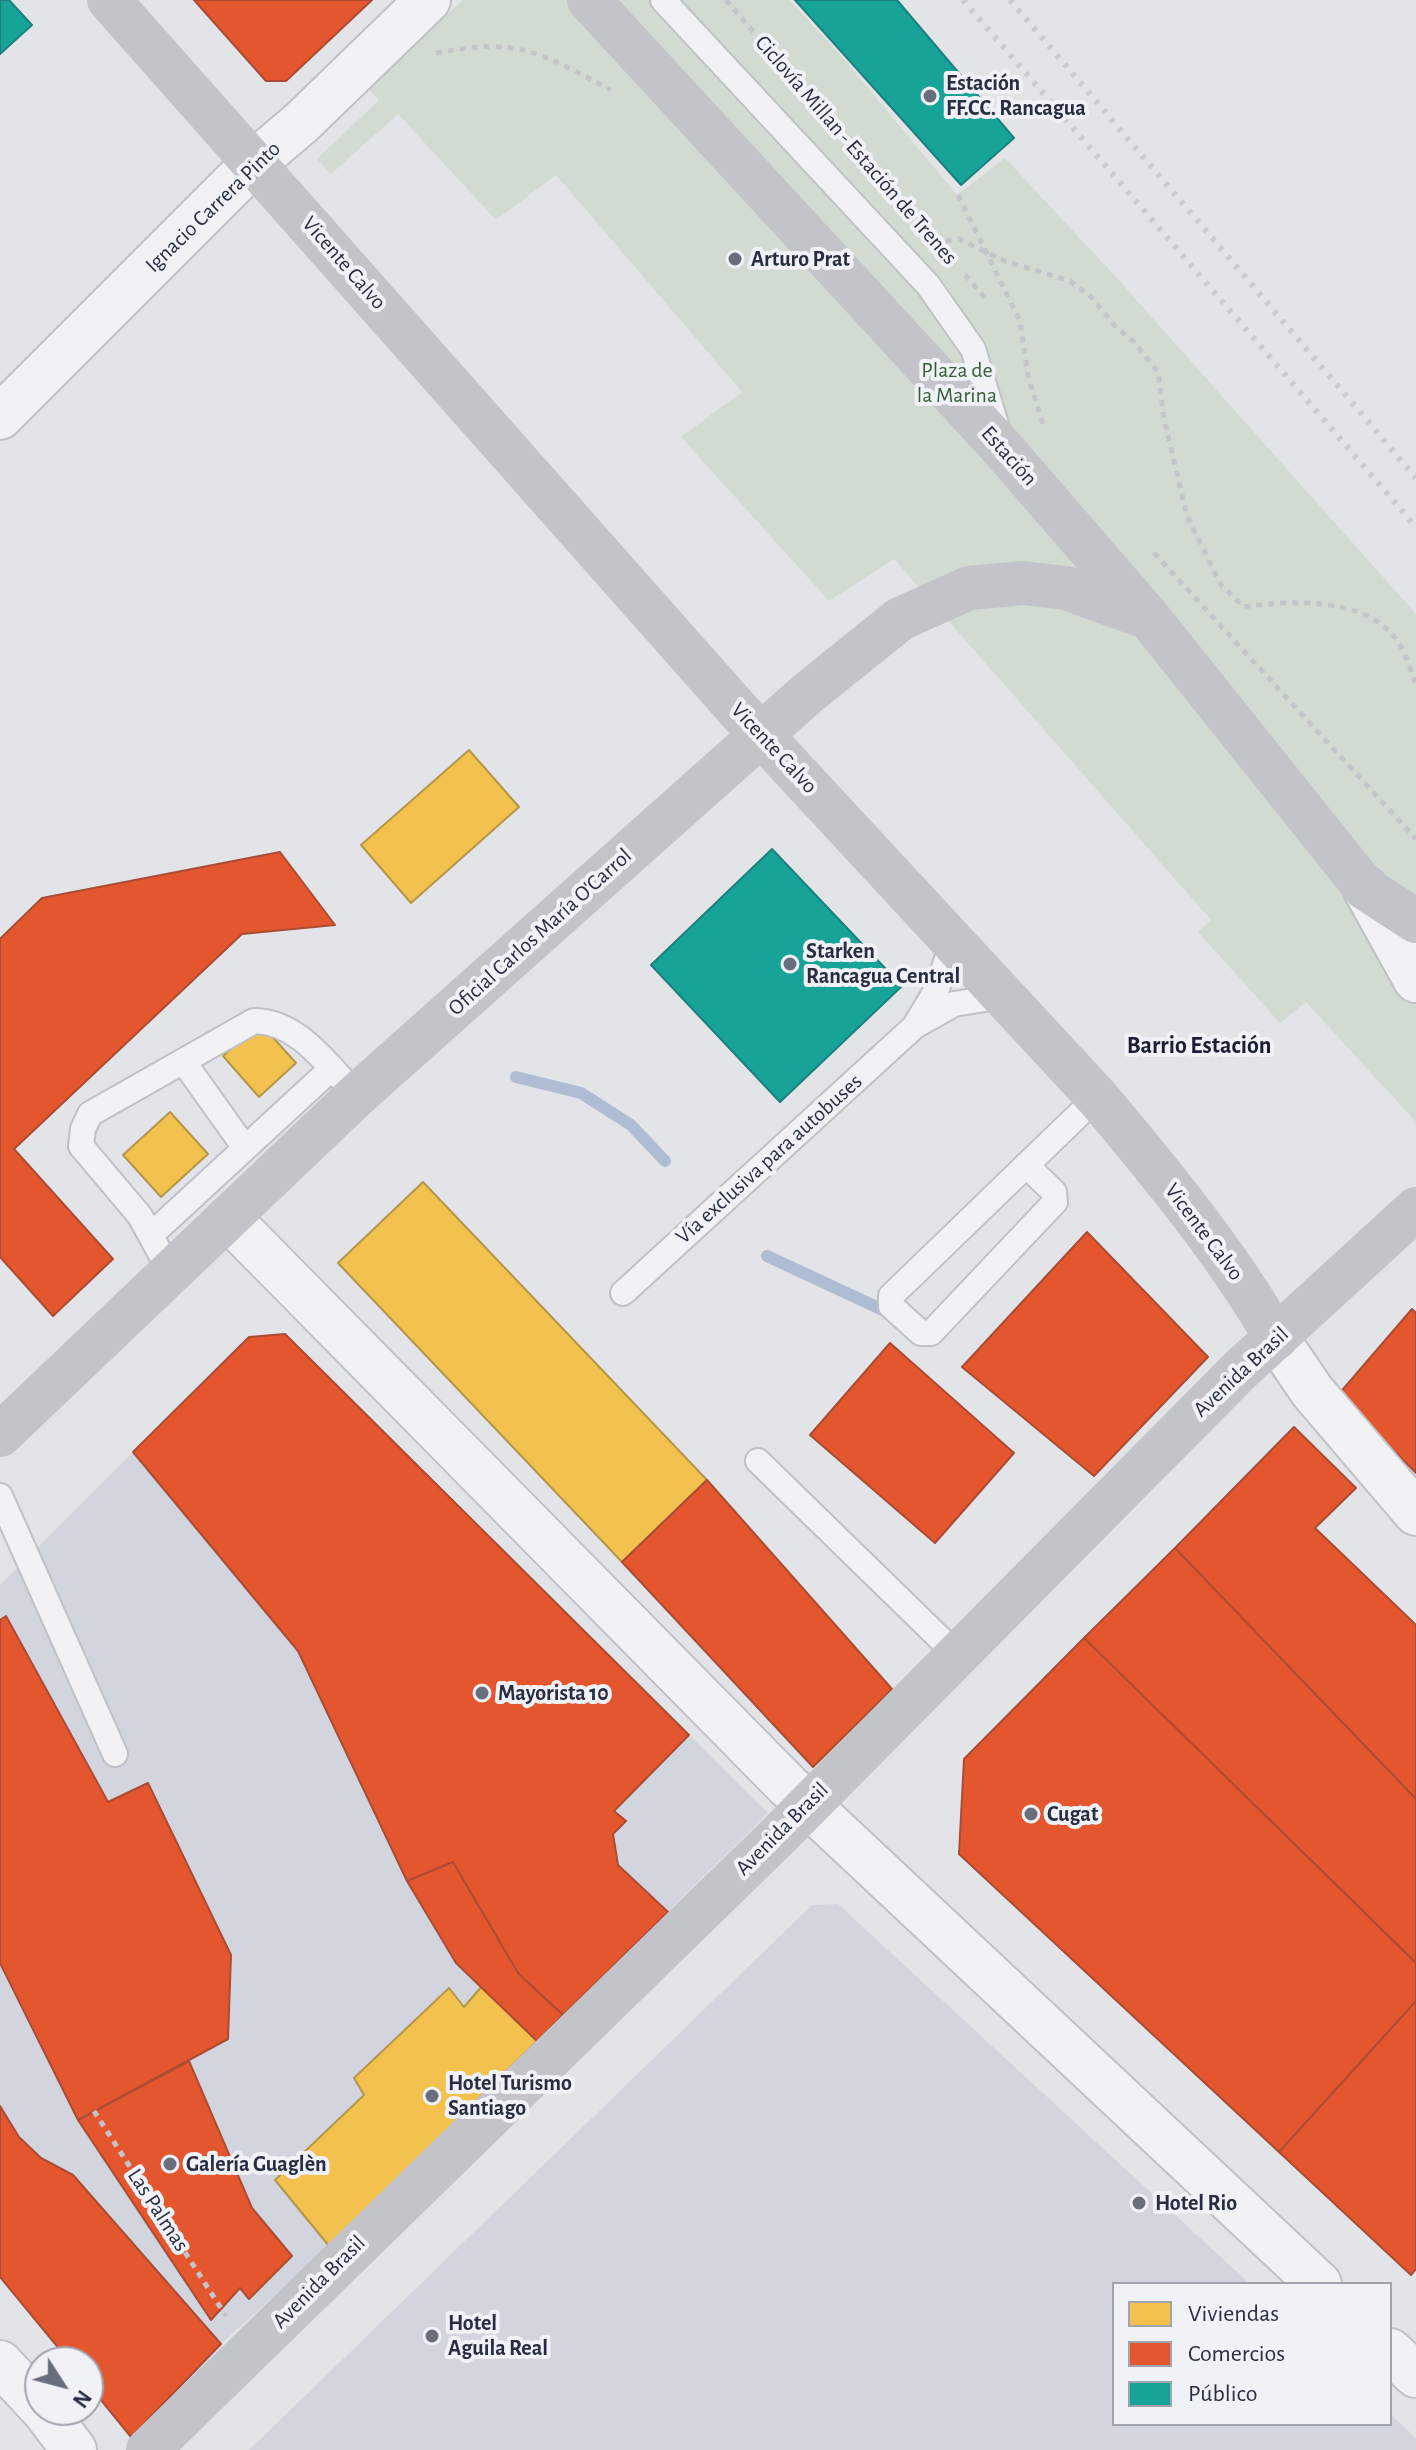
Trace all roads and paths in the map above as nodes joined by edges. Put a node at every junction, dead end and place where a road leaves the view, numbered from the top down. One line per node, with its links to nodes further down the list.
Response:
1 (109, 0): 8 (main road, Vicente Calvo)
2 (428, 0): 8 (street, Ignacio Carrera Pinto)
3 (589, 0): 20 (main road, Estación)
4 (663, 0): 15 (lane)
5 (726, 0): 10 (path, Ciclovía Millan - Estación de Trenes)
6 (426, 55): 7 (path)
7 (614, 91)
8 (255, 162): 18 (street, Ignacio Carrera Pinto); 24 (main road, Vicente Calvo)
9 (958, 195): 13 (path)
10 (915, 218)
11 (926, 230): 12 (path, Ciclovía Millan - Estación de Trenes)
12 (936, 242): 13 (path); 14 (path, Ciclovía Millan - Estación de Trenes); 15 (path)
13 (985, 251): 19 (path); 23 (path)
14 (946, 254)
15 (908, 263): 20 (lane)
16 (956, 265): 17 (path, Ciclovía Millan - Estación de Trenes)
17 (987, 300)
18 (0, 417)
19 (1047, 436)
20 (1002, 448): 22 (main road, Estación)
21 (1153, 551): 25 (path)
22 (1149, 618): 24 (main road, Oficial Carlos María O'Carrol); 26 (main road, Estación)
23 (1416, 685)
24 (761, 734): 28 (main road, Vicente Calvo); 33 (main road, Oficial Carlos María O'Carrol)
25 (1416, 839)
26 (1365, 888): 27 (main road, Estación); 29 (street)
27 (1416, 921)
28 (953, 941): 30 (main road, Vicente Calvo); 31 (lane, Vía exclusiva para autobuses)
29 (1416, 980)
30 (1004, 996): 31 (lane, Vía exclusiva para autobuses); 34 (main road, Vicente Calvo)
31 (915, 1026): 40 (lane, Vía exclusiva para autobuses)
32 (183, 1061): 33 (lane); 35 (lane); 39 (lane)
33 (344, 1082): 35 (lane); 38 (main road, Oficial Carlos María O'Carrol)
34 (1097, 1097): 36 (lane); 41 (main road, Vicente Calvo)
35 (245, 1148): 39 (lane)
36 (1026, 1165): 36 (lane)
37 (1416, 1209): 41 (main road, Avenida Brasil)
38 (229, 1219): 39 (main road, Oficial Carlos María O'Carrol); 48 (street)
39 (161, 1254): 42 (main road, Oficial Carlos María O'Carrol)
40 (623, 1293)
41 (1276, 1338): 45 (street, Vicente Calvo); 46 (main road, Avenida Brasil)
42 (0, 1435)
43 (758, 1461): 46 (lane)
44 (0, 1496): 47 (lane)
45 (1416, 1513)
46 (956, 1654): 48 (main road, Avenida Brasil)
47 (115, 1754)
48 (808, 1803): 50 (street); 58 (main road, Avenida Brasil)
49 (94, 2111): 51 (path, Las Palmas)
50 (1317, 2282)
51 (221, 2309)
52 (1392, 2353): 54 (street)
53 (0, 2363): 55 (street)
54 (1416, 2375)
55 (24, 2389)
56 (56, 2426): 57 (street)
57 (74, 2450)
58 (148, 2450)

